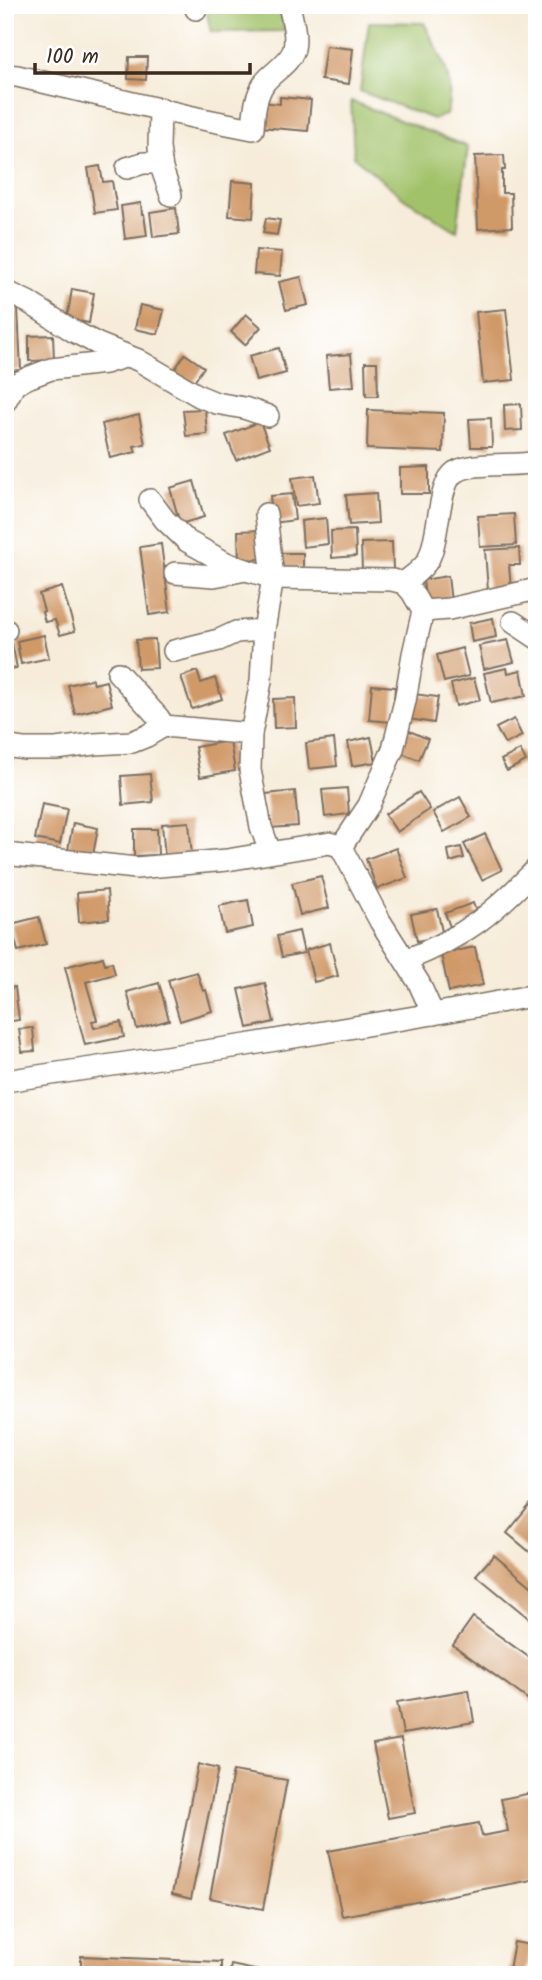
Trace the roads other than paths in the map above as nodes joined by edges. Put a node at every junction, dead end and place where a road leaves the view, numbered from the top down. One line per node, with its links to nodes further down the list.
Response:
1 (289, 5): 3 (street)
2 (5, 75): 3 (street)
3 (160, 109): 4 (street)
4 (161, 163): 5 (street); 6 (street)
5 (127, 167)
6 (171, 195)
7 (5, 291): 8 (street)
8 (128, 356): 9 (street); 10 (street)
9 (5, 402)
10 (268, 416)
11 (537, 462): 17 (street)
12 (150, 499): 14 (street)
13 (266, 514): 16 (street)
14 (246, 570): 15 (street); 16 (street)
15 (175, 573)
16 (273, 578): 17 (street); 21 (street)
17 (404, 583): 19 (street)
18 (537, 589): 19 (street)
19 (423, 611): 28 (street)
20 (513, 622): 22 (street)
21 (264, 630): 23 (street); 26 (street)
22 (537, 638)
23 (174, 651)
24 (118, 673): 25 (street)
25 (164, 726): 26 (street); 27 (street)
26 (251, 734): 29 (street)
27 (5, 746)
28 (341, 847): 29 (street); 32 (street)
29 (270, 852): 30 (street)
30 (5, 854)
31 (537, 868): 32 (street)
32 (406, 960): 34 (street)
33 (537, 995): 34 (street)
34 (433, 1014): 35 (street)
35 (5, 1081)

